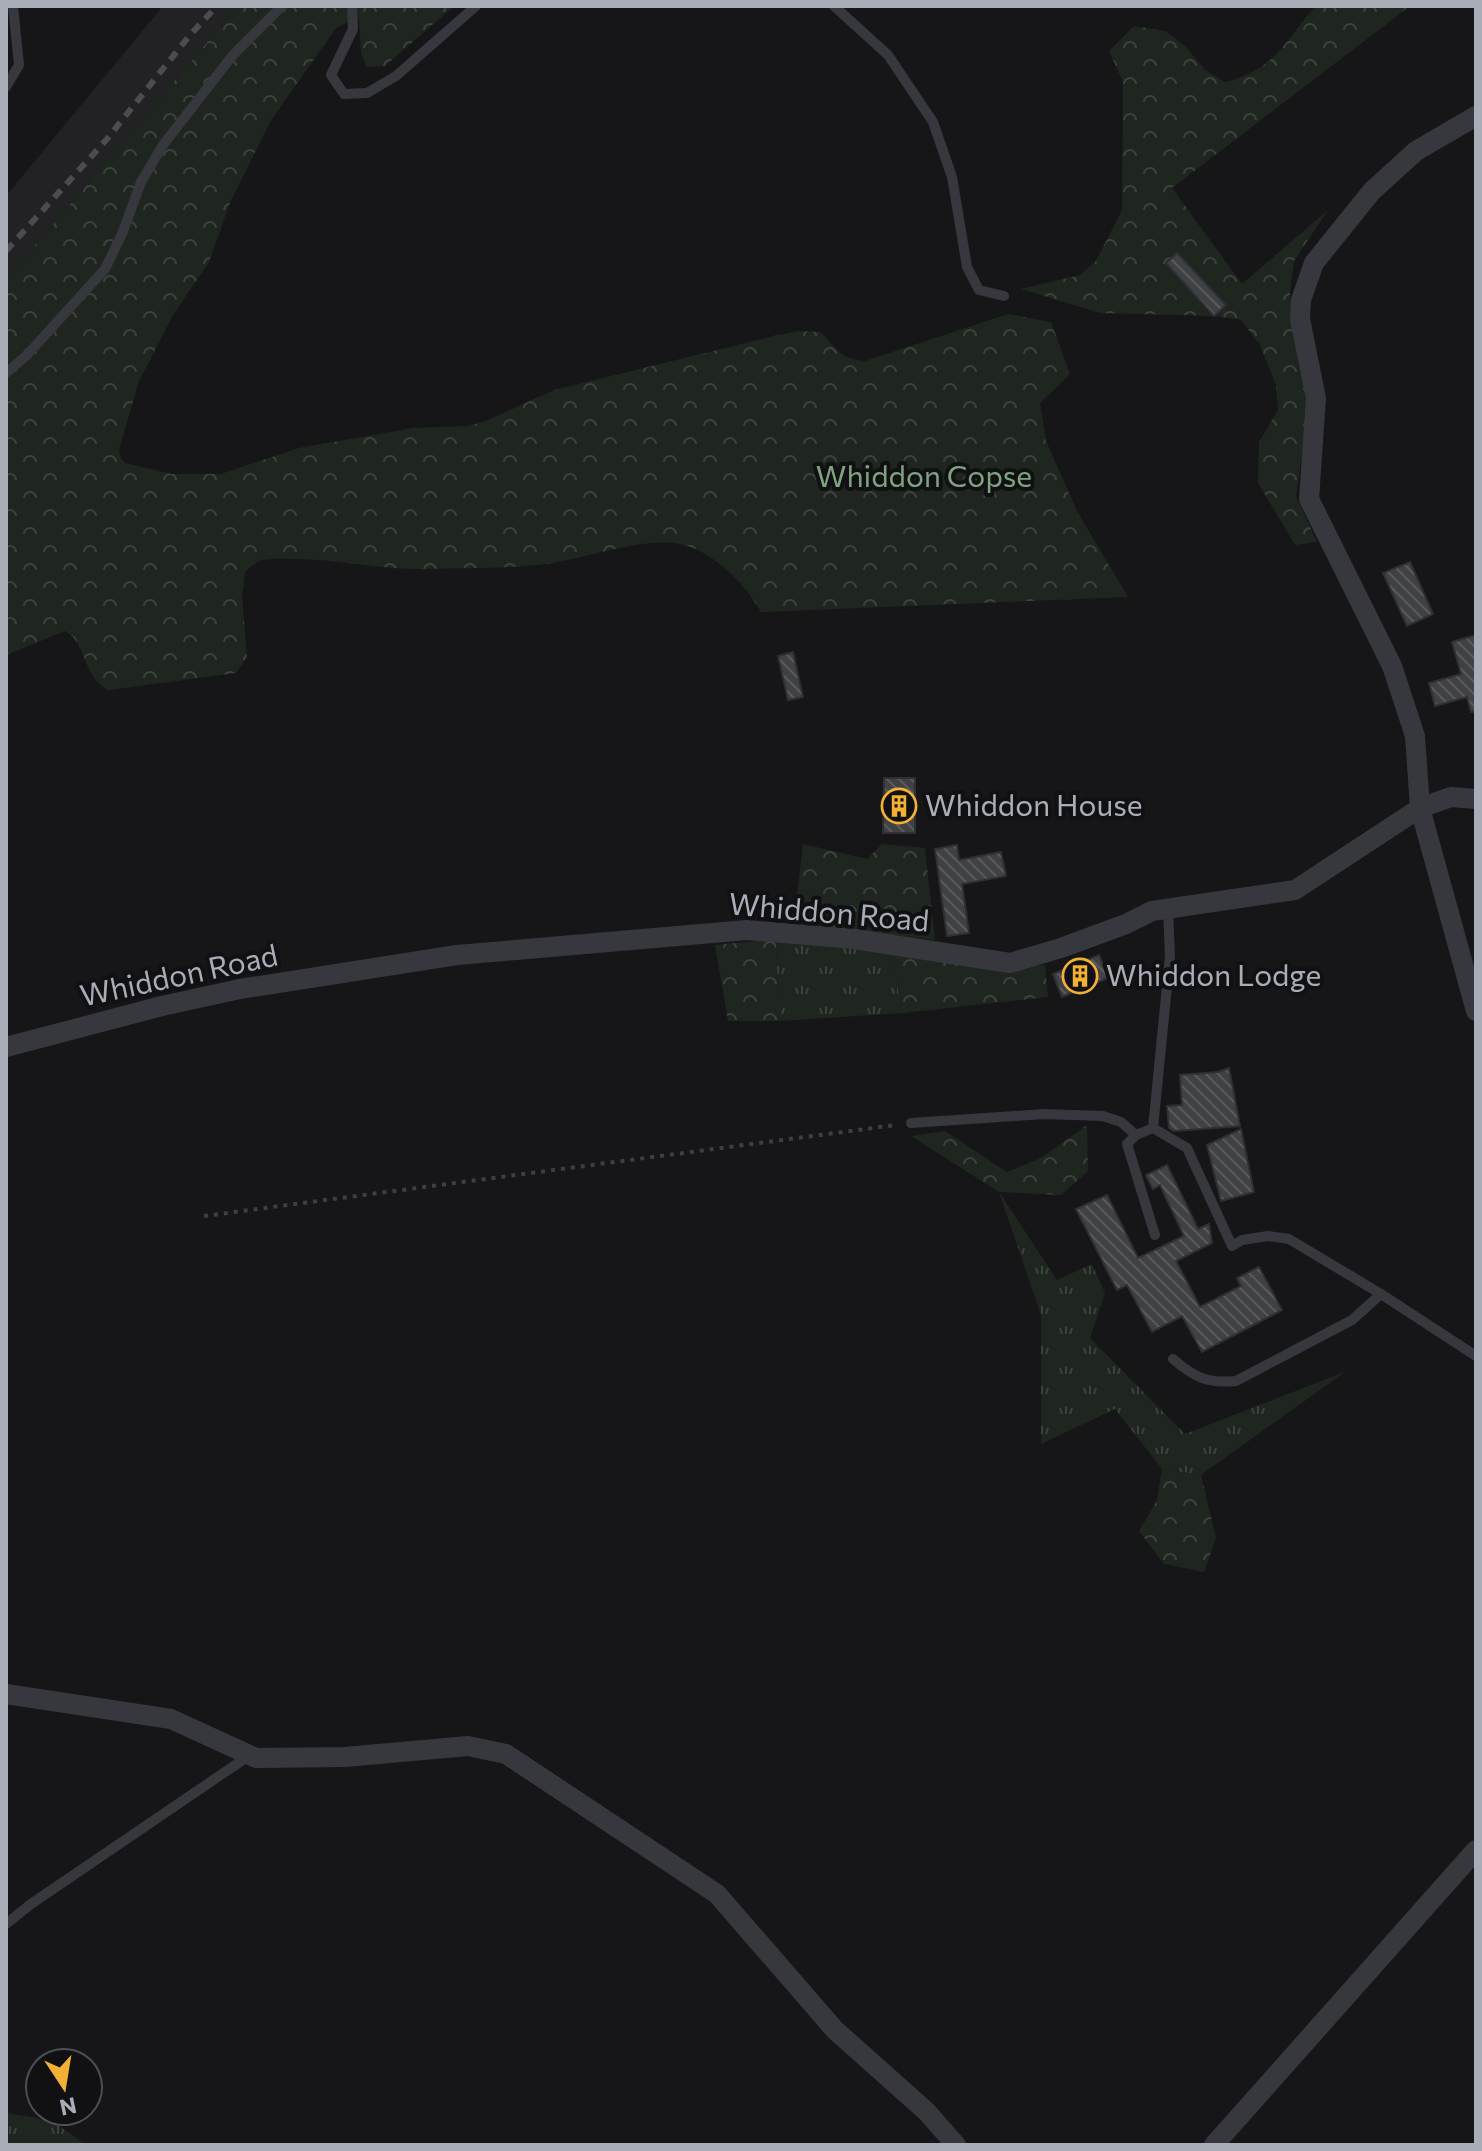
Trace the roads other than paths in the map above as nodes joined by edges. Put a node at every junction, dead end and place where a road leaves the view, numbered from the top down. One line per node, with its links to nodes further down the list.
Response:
1 (13, 6): 6 (lane)
2 (282, 6): 9 (lane)
3 (352, 6): 4 (lane)
4 (476, 6)
5 (834, 6): 8 (lane)
6 (6, 87)
7 (1476, 116): 11 (street)
8 (1004, 296)
9 (6, 373)
10 (1476, 799): 11 (street, Whiddon Road)
11 (1420, 808): 12 (street, Whiddon Road); 13 (street)
12 (1168, 910): 14 (street, Whiddon Road); 16 (lane)
13 (1476, 1011)
14 (6, 1047)
15 (911, 1123): 17 (lane)
16 (1153, 1128): 17 (lane); 19 (lane)
17 (1136, 1135): 18 (lane)
18 (1155, 1235)
19 (1381, 1294): 20 (lane); 21 (lane)
20 (1476, 1356)
21 (1173, 1359)
22 (6, 1694): 23 (street)
23 (250, 1755): 25 (lane); 26 (street)
24 (1476, 1850): 27 (street)
25 (6, 1924)
26 (956, 2145)
27 (1214, 2145)

